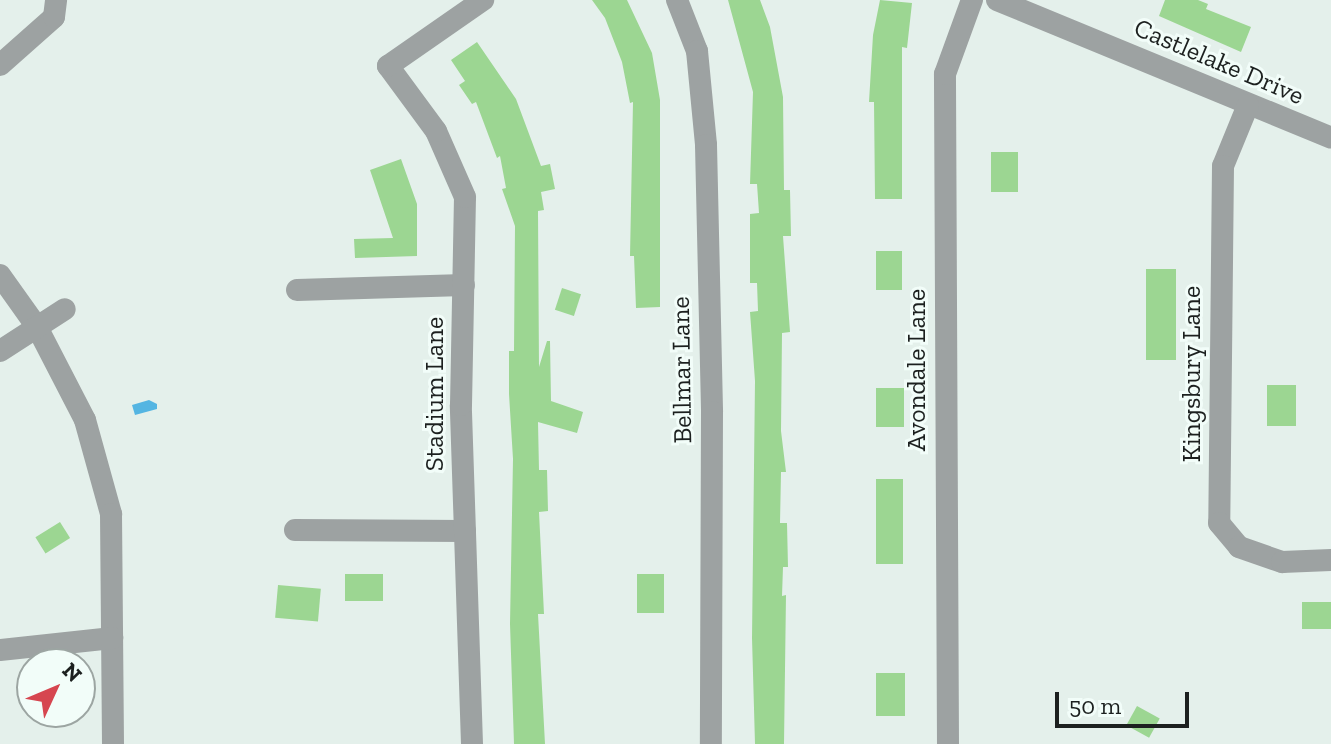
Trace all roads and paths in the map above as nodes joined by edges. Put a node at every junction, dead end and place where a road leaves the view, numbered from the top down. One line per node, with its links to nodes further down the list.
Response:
1 (483, 0): 10 (street, Stadium Lane)
2 (677, 0): 22 (street, Bellmar Lane)
3 (972, 0): 23 (street, Avondale Lane)
4 (997, 0): 7 (street, Castlelake Drive)
5 (55, 8): 6 (street)
6 (0, 65)
7 (1248, 105): 8 (street, Castlelake Drive); 17 (street, Kingsbury Lane)
8 (1331, 138)
9 (0, 275): 13 (street)
10 (464, 285): 11 (street); 16 (street, Stadium Lane)
11 (297, 290)
12 (65, 309): 13 (street)
13 (37, 327): 14 (street); 18 (street)
14 (0, 351)
15 (295, 530): 16 (street)
16 (465, 531): 21 (street, Stadium Lane)
17 (1331, 560)
18 (112, 638): 19 (street); 20 (street)
19 (0, 650)
20 (113, 744)
21 (472, 744)
22 (711, 744)
23 (948, 744)

